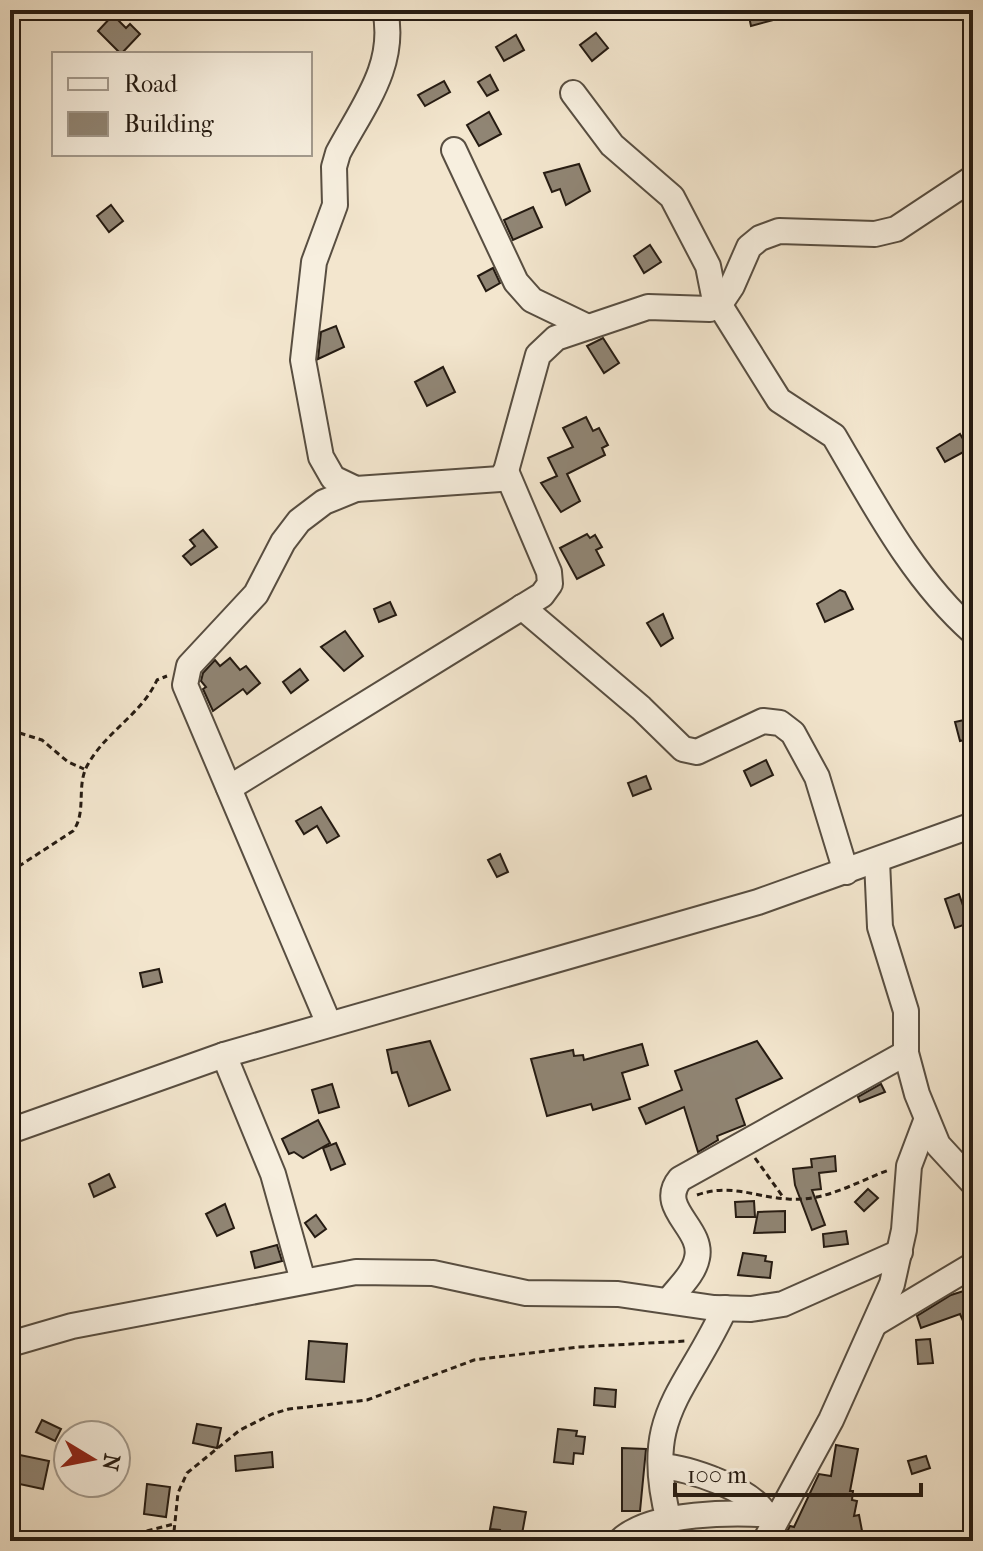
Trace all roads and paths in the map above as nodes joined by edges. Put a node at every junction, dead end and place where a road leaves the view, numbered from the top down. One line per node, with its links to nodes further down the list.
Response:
1 (385, 10): 8 (street)
2 (573, 93): 5 (street)
3 (454, 150): 6 (street)
4 (973, 178): 5 (street)
5 (720, 304): 6 (street); 10 (street)
6 (588, 327): 7 (street)
7 (506, 471): 8 (street); 9 (street)
8 (356, 489): 12 (street)
9 (522, 607): 15 (street); 19 (street)
10 (962, 608): 11 (street)
11 (973, 632)
12 (189, 666): 14 (path); 15 (street)
13 (10, 730): 14 (path)
14 (84, 769): 18 (path)
15 (229, 788): 20 (street)
16 (973, 825): 17 (street)
17 (877, 861): 19 (street); 21 (street)
18 (10, 872)
19 (846, 872): 20 (street)
20 (329, 1024): 22 (street)
21 (906, 1053): 23 (street); 25 (street)
22 (224, 1055): 24 (street); 32 (street)
23 (926, 1121): 26 (street); 27 (street)
24 (10, 1131)
25 (748, 1143): 28 (path); 29 (street)
26 (909, 1166): 28 (path); 30 (street)
27 (973, 1183)
28 (784, 1199): 29 (path)
29 (674, 1205): 33 (street)
30 (900, 1252): 34 (street); 35 (street)
31 (973, 1265): 35 (street)
32 (303, 1281): 33 (street); 36 (street)
33 (669, 1300): 34 (street)
34 (725, 1308): 37 (street)
35 (876, 1323): 39 (street)
36 (10, 1344)
37 (706, 1345): 38 (street); 41 (path)
38 (661, 1466): 39 (street); 40 (street)
39 (771, 1514): 40 (street); 45 (street)
40 (669, 1521): 44 (street)
41 (174, 1524): 42 (path); 43 (path)
42 (108, 1541)
43 (173, 1541)
44 (620, 1541)
45 (765, 1541)

